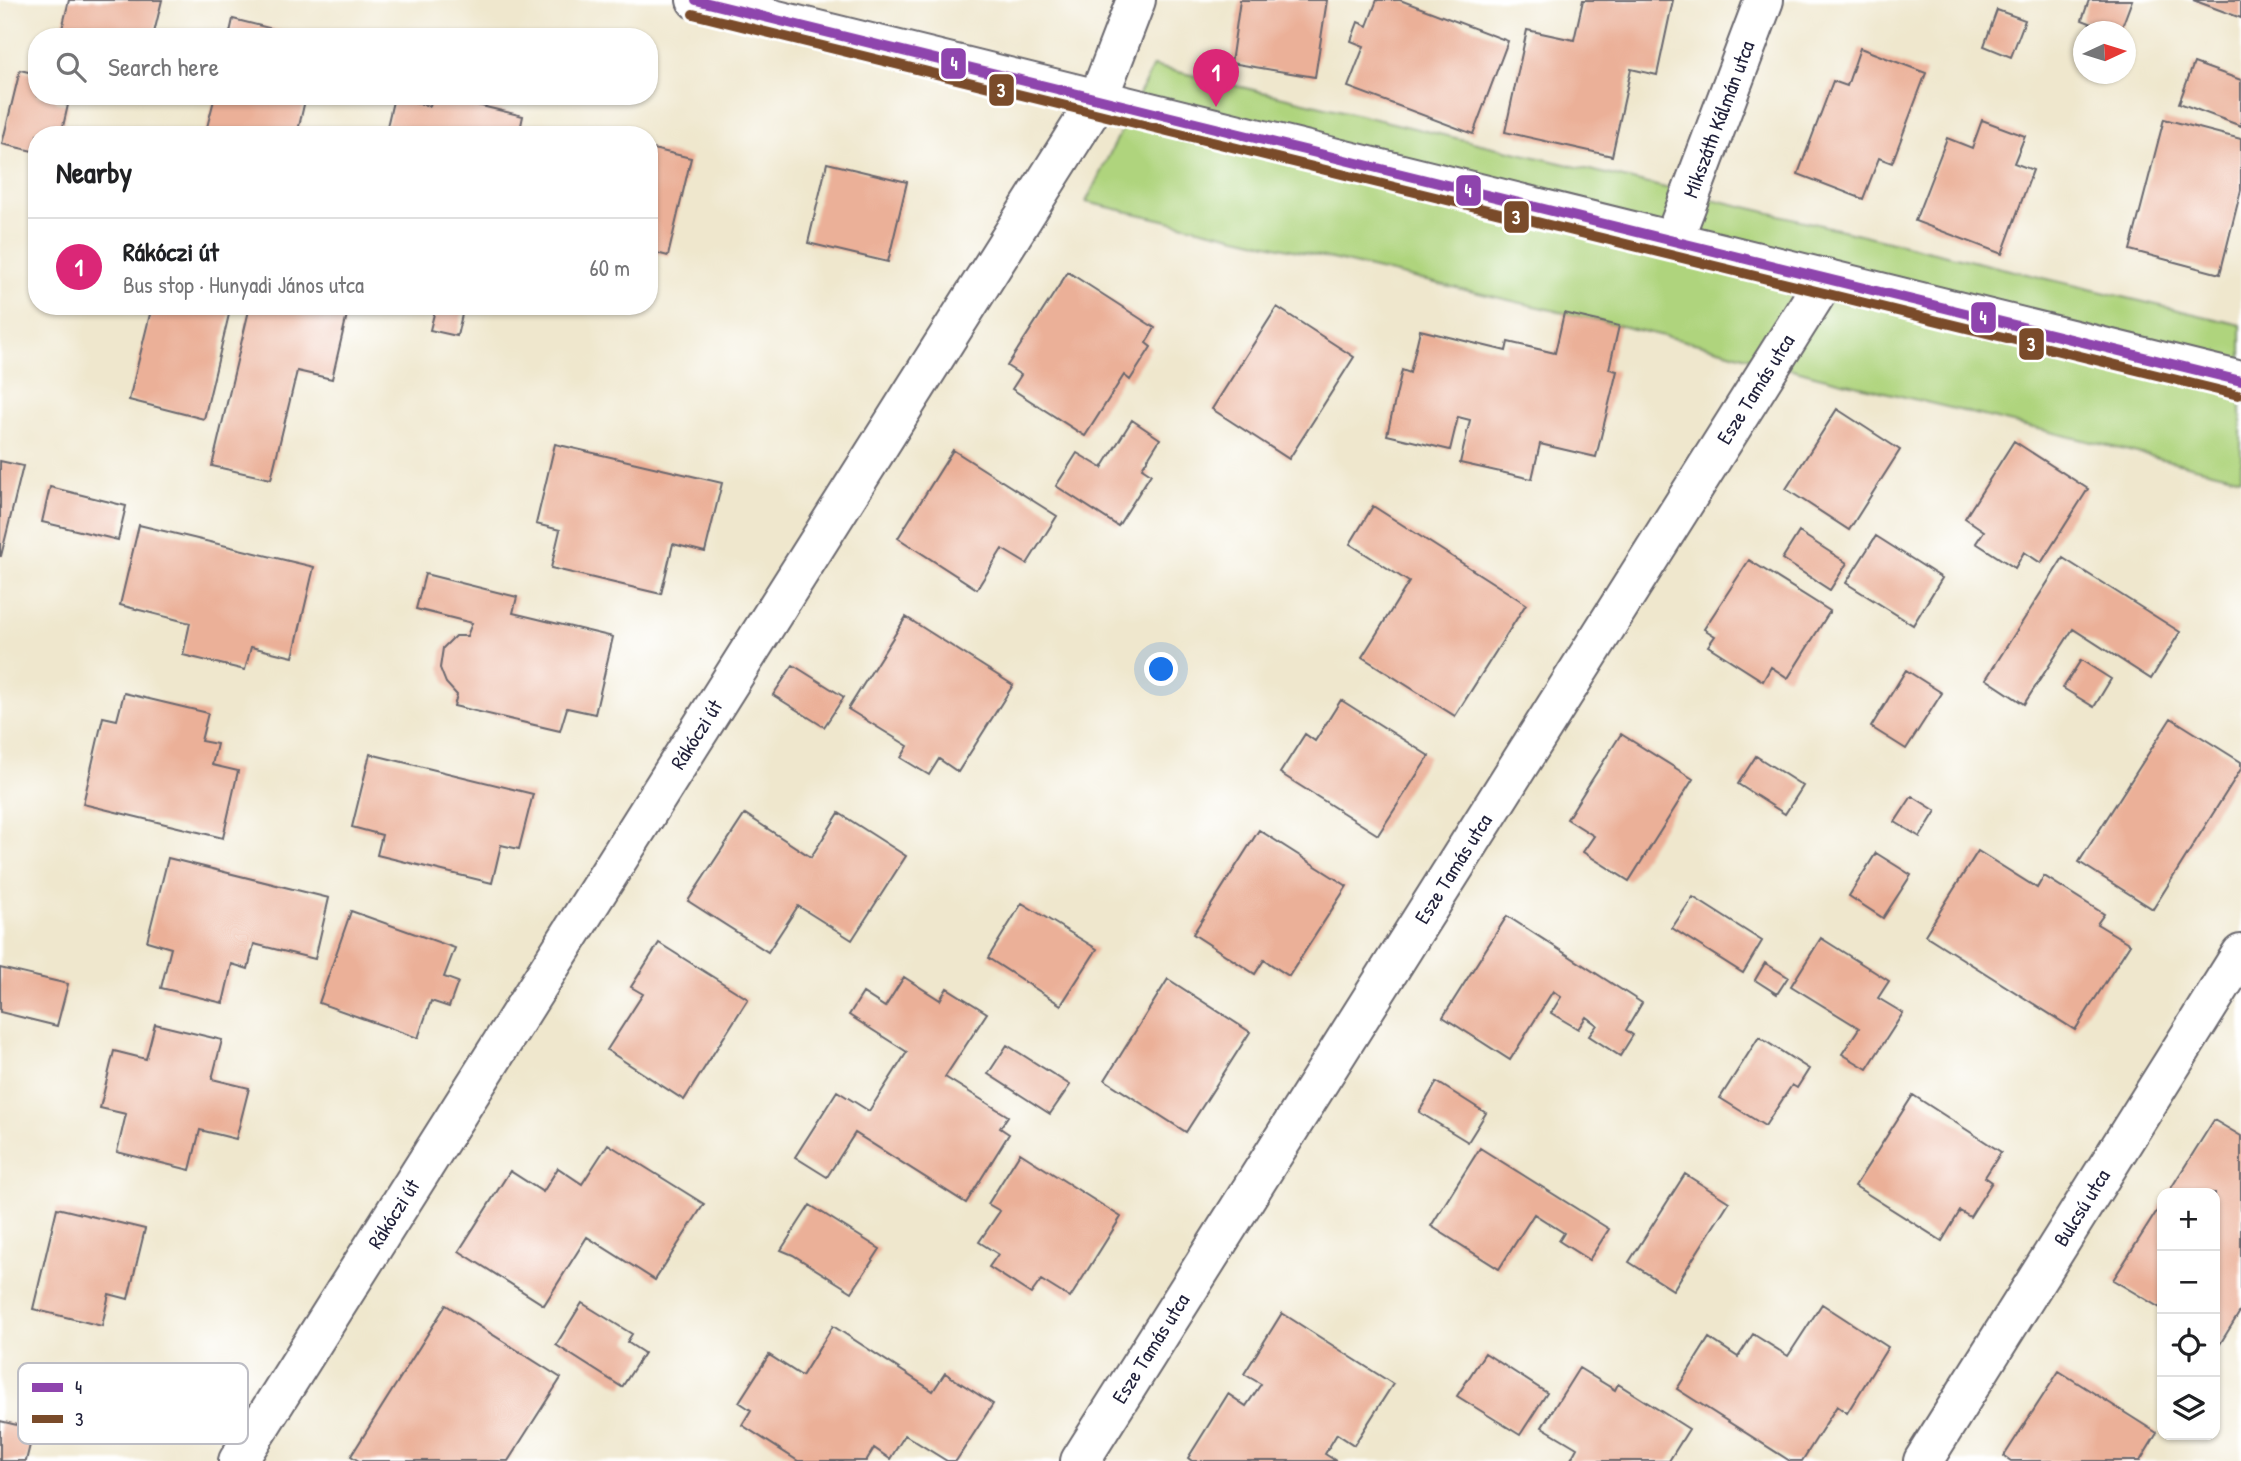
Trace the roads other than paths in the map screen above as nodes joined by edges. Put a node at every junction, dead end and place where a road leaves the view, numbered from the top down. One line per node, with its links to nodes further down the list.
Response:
1 (696, 0): 4 (street)
2 (1136, 0): 4 (street, Rákóczi út)
3 (1764, 0): 5 (street, Mikszáth Kálmán utca)
4 (1098, 99): 5 (street); 9 (street, Rákóczi út)
5 (1673, 241): 6 (street)
6 (1826, 278): 7 (street); 10 (street, Esze Tamás utca)
7 (2241, 380)
8 (2241, 954): 11 (street, Bulcsú utca)
9 (238, 1461)
10 (1080, 1461)
11 (1923, 1461)

